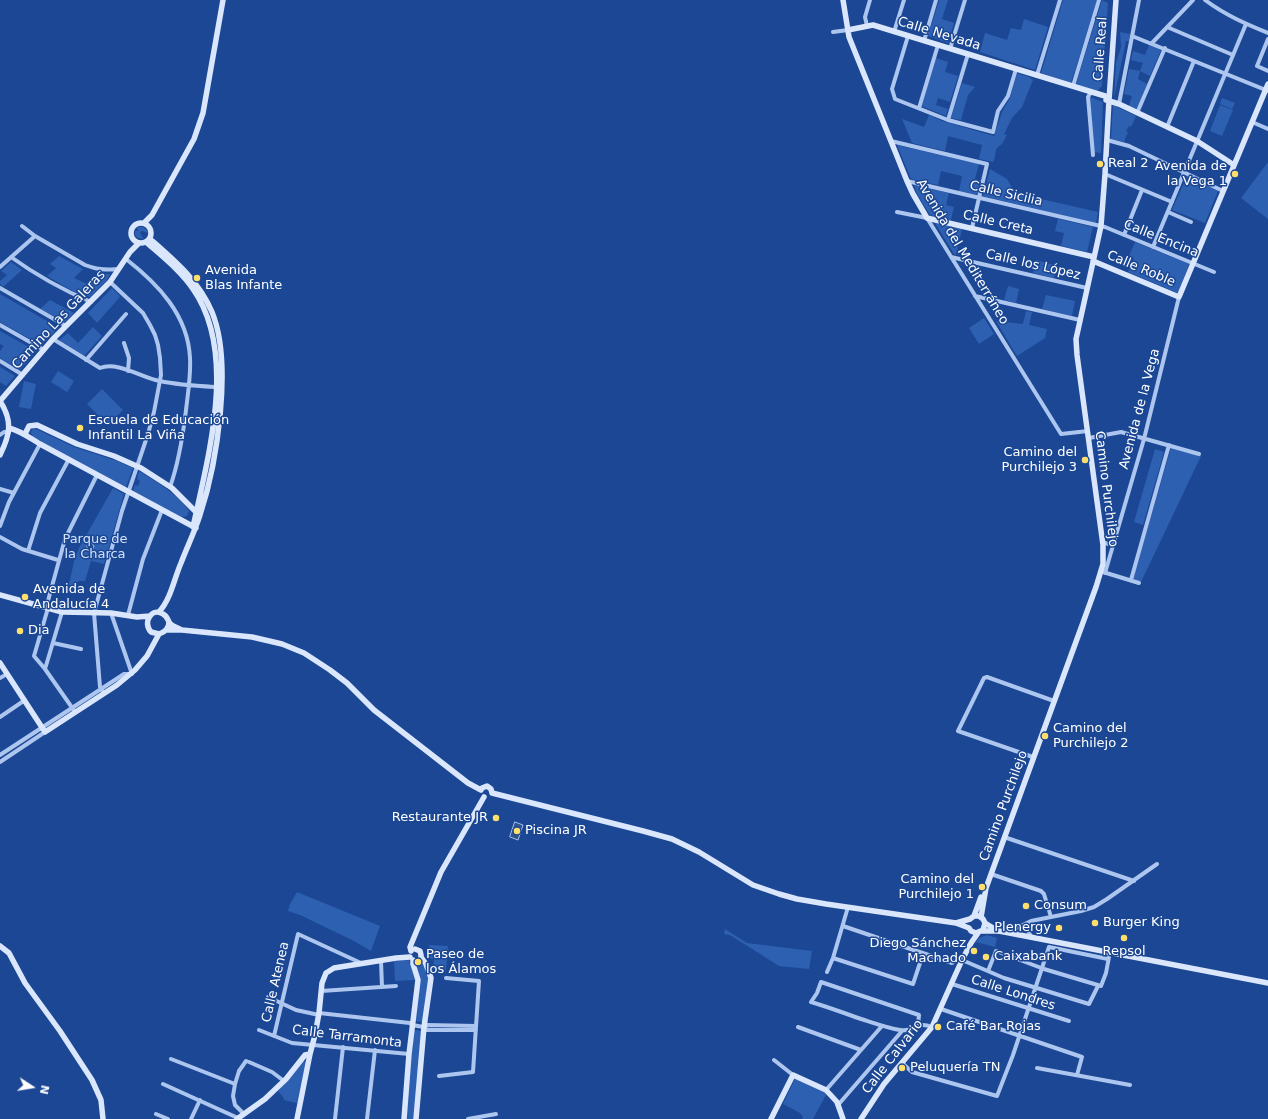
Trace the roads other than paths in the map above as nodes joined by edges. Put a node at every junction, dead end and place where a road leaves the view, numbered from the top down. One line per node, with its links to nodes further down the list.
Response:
1 (223, 0): 62 (street)
2 (843, 0): 16 (street, Avenida del Mediterráneo)
3 (870, 0): 14 (street)
4 (904, 0): 18 (street)
5 (936, 0): 23 (street)
6 (965, 0): 27 (street)
7 (1060, 0): 34 (street)
8 (1099, 0): 37 (street)
9 (1114, 0): 40 (street, Calle Real)
10 (1139, 0): 21 (street)
11 (1193, 0): 15 (street)
12 (1205, 0): 13 (street)
13 (1246, 24): 19 (street); 29 (street)
14 (867, 26): 16 (street, Calle Nevada); 18 (street, Calle Nevada)
15 (1167, 27): 24 (street); 29 (street)
16 (848, 30): 17 (street, Calle Nevada); 49 (street, Avenida del Mediterráneo)
17 (833, 32)
18 (894, 32): 20 (street, Calle Nevada)
19 (1268, 33)
20 (908, 36): 23 (street, Calle Nevada); 42 (street)
21 (1132, 36): 24 (street); 41 (street)
22 (1268, 40): 32 (street)
23 (924, 41): 25 (street, Calle Nevada)
24 (1152, 43): 26 (street)
25 (938, 45): 27 (street, Calle Nevada); 42 (street)
26 (1164, 48): 30 (street); 43 (street)
27 (950, 49): 28 (street, Calle Nevada)
28 (968, 54): 31 (street, Calle Nevada); 44 (street)
29 (1233, 55): 33 (street)
30 (1194, 61): 33 (street); 46 (street)
31 (1016, 69): 34 (street, Calle Nevada); 44 (street)
32 (1268, 71)
33 (1225, 74): 38 (street); 50 (street)
34 (1037, 75): 36 (street, Calle Nevada)
35 (1268, 84): 38 (street)
36 (1064, 85): 37 (street); 39 (street)
37 (1073, 86): 39 (street)
38 (1267, 91): 45 (street)
39 (1090, 93): 40 (street); 51 (street)
40 (1109, 100): 41 (street); 48 (street, Camino Purchilejo)
41 (1119, 104): 43 (street)
42 (919, 108): 44 (street)
43 (1137, 112): 46 (street)
44 (948, 120)
45 (1252, 122): 47 (street); 52 (street)
46 (1168, 127): 50 (street)
47 (1268, 129)
48 (1107, 140): 53 (street); 54 (street, Camino Purchilejo)
49 (891, 141): 55 (street, Avenida del Mediterráneo); 58 (street)
50 (1197, 141): 52 (street); 53 (street)
51 (1093, 155)
52 (1234, 166): 57 (street)
53 (1185, 172): 57 (street); 59 (street)
54 (1105, 174): 56 (street); 67 (street, Camino Purchilejo)
55 (908, 181): 58 (street, Calle Sicilia); 63 (street, Avenida del Mediterráneo)
56 (1142, 190): 59 (street); 70 (street)
57 (1223, 191): 81 (street)
58 (979, 198): 67 (street, Calle Sicilia); 69 (street)
59 (1172, 202): 61 (street)
60 (897, 212): 63 (street, Calle Creta)
61 (1168, 212): 64 (street); 75 (street)
62 (152, 215): 65 (street); 68 (street)
63 (927, 218): 69 (street, Calle Creta); 78 (street, Avenida del Mediterráneo)
64 (1191, 222)
65 (144, 223): 68 (street); 72 (street)
66 (22, 226): 71 (street)
67 (1101, 226): 70 (street, Calle Encina); 80 (street, Camino Purchilejo)
68 (150, 227): 73 (street)
69 (972, 228): 80 (street, Calle Creta)
70 (1124, 235): 75 (street, Calle Encina)
71 (35, 236): 77 (street); 83 (street)
72 (132, 239): 74 (street); 76 (street, Camino Las Galeras)
73 (148, 240): 74 (street); 104 (street); 125 (street)
74 (139, 243): 76 (street, Camino Las Galeras)
75 (1153, 247): 81 (street, Calle Encina)
76 (130, 252): 79 (street, Camino Las Galeras)
77 (11, 257): 82 (street); 90 (street)
78 (951, 257): 87 (street, Calle los López); 88 (street, Avenida del Mediterráneo)
79 (126, 259): 83 (street, Camino Las Galeras); 103 (street)
80 (1094, 259): 87 (street, Camino Purchilejo); 89 (street, Calle Roble)
81 (1193, 263): 84 (street, Calle Encina); 89 (street)
82 (0, 268)
83 (120, 269): 85 (street, Camino Las Galeras)
84 (1214, 272)
85 (110, 282): 90 (street, Camino Las Galeras); 102 (street)
86 (0, 288): 94 (street)
87 (1087, 288): 92 (street, Camino Purchilejo)
88 (975, 296): 92 (street); 107 (street, Avenida del Mediterráneo)
89 (1179, 297): 111 (street, Avenida de la Vega)
90 (91, 302): 94 (street, Camino Las Galeras)
91 (126, 314): 98 (street)
92 (1080, 320): 107 (street, Camino Purchilejo)
93 (0, 325): 97 (street)
94 (66, 326): 95 (street, Camino Las Galeras)
95 (53, 339): 97 (street, Camino Las Galeras); 98 (street)
96 (124, 343): 100 (street)
97 (44, 350): 101 (street, Camino Las Galeras)
98 (86, 360): 100 (street)
99 (0, 361): 101 (street)
100 (128, 371): 102 (street)
101 (23, 375): 105 (street, Camino Las Galeras)
102 (160, 381): 103 (street); 118 (street)
103 (189, 385): 104 (street); 120 (street)
104 (216, 387): 125 (street)
105 (0, 401): 106 (street)
106 (9, 430): 108 (street); 109 (street); 112 (street)
107 (1088, 431): 110 (street, Camino Purchilejo)
108 (25, 434): 113 (street); 118 (street)
109 (0, 436): 112 (street)
110 (1089, 438): 111 (street); 131 (street, Camino Purchilejo)
111 (1144, 439): 114 (street); 130 (street, Avenida de la Vega)
112 (6, 442): 116 (street)
113 (40, 444): 117 (street); 123 (street)
114 (1169, 445): 115 (street); 137 (street)
115 (1199, 454)
116 (0, 455)
117 (69, 459): 119 (street); 132 (street)
118 (137, 466): 120 (street); 122 (street)
119 (97, 475): 122 (street); 133 (street)
120 (170, 487): 125 (street)
121 (0, 489): 123 (street)
122 (128, 492): 124 (street); 144 (street)
123 (14, 493): 127 (street)
124 (162, 510): 126 (street); 146 (street)
125 (196, 511): 126 (street); 128 (street)
126 (183, 522): 128 (street)
127 (0, 526)
128 (194, 527): 140 (street)
129 (0, 537): 132 (street)
130 (1114, 544): 131 (street); 134 (street, Avenida de la Vega)
131 (1105, 545): 135 (street, Camino Purchilejo)
132 (28, 551): 133 (street)
133 (58, 560): 141 (street)
134 (1109, 560): 135 (street); 136 (street, Avenida de la Vega)
135 (1103, 562): 136 (street, Camino Purchilejo)
136 (1103, 572): 137 (street); 166 (street, Camino Purchilejo)
137 (1130, 580): 138 (street)
138 (1139, 583)
139 (0, 595): 141 (street)
140 (164, 606): 143 (street); 147 (street)
141 (47, 608): 142 (street); 160 (street)
142 (62, 612): 144 (street); 156 (street)
143 (159, 612): 147 (street); 149 (street)
144 (94, 613): 145 (street); 164 (street)
145 (111, 613): 146 (street); 162 (street)
146 (128, 615): 148 (street)
147 (165, 615): 150 (street)
148 (137, 616): 149 (street); 151 (street)
149 (150, 616): 151 (street)
150 (169, 622): 152 (street); 153 (street)
151 (147, 625): 154 (street)
152 (166, 630): 153 (street); 155 (street)
153 (182, 630): 173 (street)
154 (152, 632): 155 (street); 157 (street)
155 (159, 634): 157 (street)
156 (53, 643): 158 (street); 160 (street)
157 (153, 644): 162 (street)
158 (81, 649)
159 (0, 663): 161 (street)
160 (46, 669): 167 (street)
161 (7, 674): 163 (street); 165 (street)
162 (132, 674): 164 (street)
163 (0, 678)
164 (102, 691): 167 (street)
165 (25, 700): 168 (street); 169 (street)
166 (1054, 701): 171 (street, Camino Purchilejo); 171 (street)
167 (73, 710): 169 (street)
168 (0, 717)
169 (44, 730): 170 (street); 172 (street)
170 (0, 754)
171 (1033, 757): 176 (street, Camino Purchilejo)
172 (0, 762)
173 (481, 790): 174 (street); 175 (street)
174 (492, 793): 175 (street); 181 (street)
175 (484, 797): 198 (street)
176 (1004, 837): 178 (street, Camino Purchilejo); 179 (street)
177 (1157, 864): 179 (street)
178 (991, 874): 180 (street, Camino Purchilejo); 183 (street)
179 (1134, 881): 183 (street)
180 (986, 888): 182 (street, Camino Purchilejo); 184 (street, Camino Purchilejo)
181 (848, 907): 186 (street); 188 (street)
182 (982, 917): 184 (street); 187 (street)
183 (1050, 917): 185 (street)
184 (972, 918): 186 (street); 189 (street)
185 (1031, 921): 192 (street); 193 (street)
186 (956, 923): 189 (street)
187 (985, 923): 190 (street); 191 (street)
188 (842, 926): 199 (street); 202 (street)
189 (970, 929): 191 (street); 194 (street, Calle Calvario)
190 (999, 931): 191 (street); 192 (street)
191 (980, 932): 194 (street, Calle Calvario)
192 (1007, 933): 193 (street)
193 (1032, 938): 196 (street)
194 (971, 943): 204 (street, Calle Calvario)
195 (0, 946): 262 (street)
196 (1096, 950): 197 (street); 200 (street)
197 (1110, 952): 203 (street); 213 (street)
198 (412, 954): 201 (street); 201 (street); 205 (street); 226 (street)
199 (923, 954): 202 (street); 207 (street)
200 (1095, 956): 203 (street); 208 (street)
201 (421, 957): 229 (street)
202 (833, 958): 211 (street)
203 (1108, 959): 216 (street)
204 (962, 960): 207 (street); 209 (street, Calle Calvario); 210 (street)
205 (380, 961): 206 (street); 217 (street)
206 (361, 963): 219 (street); 221 (street, Calle Atenea)
207 (952, 963): 209 (street)
208 (1042, 968): 210 (street); 216 (street); 218 (street)
209 (958, 970): 214 (street, Calle Calvario)
210 (988, 971): 218 (street)
211 (828, 972)
212 (446, 978): 232 (street)
213 (1268, 983)
214 (952, 984): 222 (street, Calle Calvario); 223 (street, Calle Londres)
215 (396, 986): 217 (street)
216 (1100, 986): 218 (street)
217 (382, 987): 219 (street)
218 (1036, 988): 223 (street)
219 (321, 991): 224 (street)
220 (268, 997): 221 (street)
221 (282, 1004): 224 (street); 235 (street, Calle Atenea)
222 (941, 1009): 231 (street, Calle Calvario); 236 (street)
223 (1028, 1009): 225 (street, Calle Londres); 236 (street)
224 (319, 1014): 226 (street); 237 (street)
225 (1069, 1021)
226 (412, 1025): 229 (street); 242 (street)
227 (918, 1025): 228 (street); 231 (street); 234 (street)
228 (882, 1026): 234 (street); 240 (street)
229 (424, 1027): 232 (street); 269 (street)
230 (798, 1027): 240 (street)
231 (932, 1027): 245 (street, Calle Calvario)
232 (476, 1028): 249 (street)
233 (259, 1030): 235 (street, Calle Tarramonta)
234 (902, 1031): 256 (street)
235 (274, 1036): 237 (street, Calle Tarramonta)
236 (1019, 1036): 245 (street); 248 (street)
237 (312, 1045): 238 (street, Calle Tarramonta); 241 (street)
238 (343, 1047): 239 (street, Calle Tarramonta); 266 (street)
239 (375, 1050): 242 (street, Calle Tarramonta); 267 (street)
240 (861, 1050): 254 (street)
241 (310, 1054): 250 (street); 265 (street)
242 (409, 1054): 268 (street)
243 (171, 1059): 252 (street)
244 (774, 1060): 247 (street)
245 (902, 1064): 273 (street, Calle Calvario)
246 (1037, 1068): 248 (street)
247 (793, 1075): 254 (street); 271 (street)
248 (1077, 1075): 253 (street)
249 (440, 1076)
250 (283, 1082): 252 (street); 258 (street)
251 (163, 1084): 255 (street)
252 (235, 1084): 258 (street)
253 (1130, 1085)
254 (826, 1090): 256 (street)
255 (200, 1100): 260 (street); 264 (street)
256 (838, 1105): 272 (street)
257 (156, 1114): 263 (street)
258 (244, 1114): 260 (street)
259 (496, 1114): 261 (street)
260 (238, 1118)
261 (483, 1118): 270 (street)
262 (103, 1119)
263 (168, 1119)
264 (192, 1119)
265 (297, 1119)
266 (335, 1119)
267 (367, 1119)
268 (404, 1119)
269 (416, 1119)
270 (468, 1119)
271 (771, 1119)
272 (843, 1119)
273 (861, 1119)

